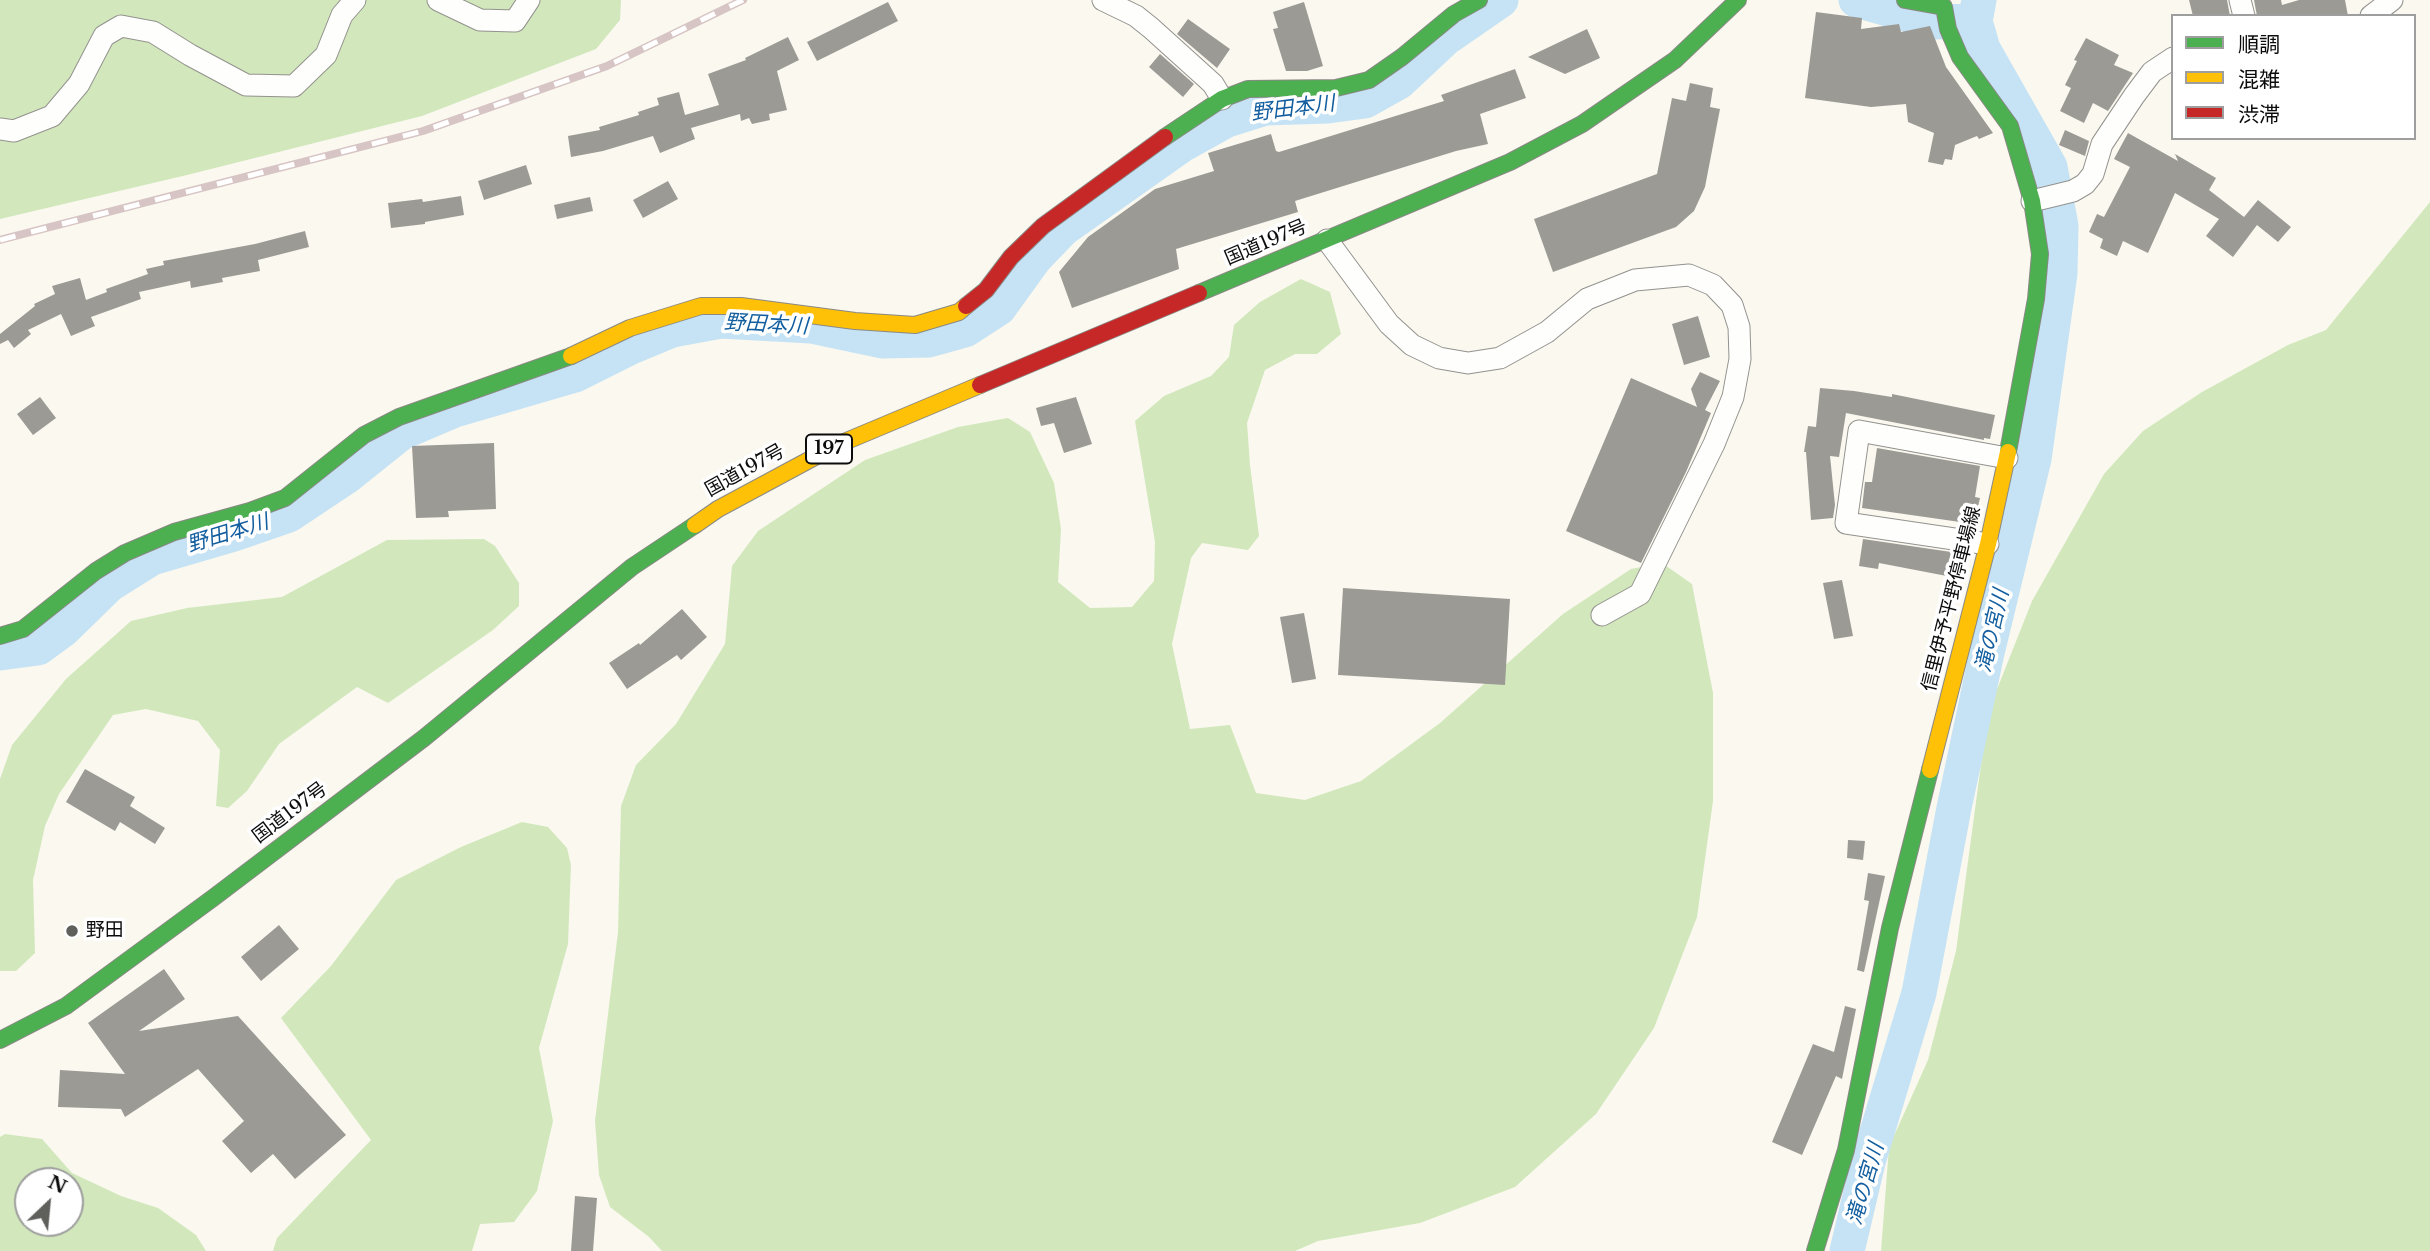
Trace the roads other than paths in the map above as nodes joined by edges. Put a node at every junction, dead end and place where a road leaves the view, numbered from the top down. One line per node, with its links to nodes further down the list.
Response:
1 (355, 0): 13 (street)
2 (438, 0): 3 (street)
3 (529, 0)
4 (1102, 0): 12 (street)
5 (1479, 0): 12 (main road)
6 (1738, 0): 15 (main road, 国道197号 / 197)
7 (1905, 0): 9 (main road, 信里伊予平野停車場線)
8 (2392, 0): 10 (street)
9 (1946, 4): 14 (main road, 信里伊予平野停車場線)
10 (2374, 14)
11 (2171, 59): 14 (street)
12 (1222, 99): 19 (main road)
13 (0, 129)
14 (2035, 200): 16 (main road, 信里伊予平野停車場線)
15 (1327, 240): 18 (street); 20 (main road, 国道197号 / 197)
16 (2007, 458): 17 (main road, 信里伊予平野停車場線); 17 (street)
17 (1988, 544): 21 (main road, 信里伊予平野停車場線)
18 (1602, 615)
19 (0, 636)
20 (0, 1040)
21 (1815, 1251)

